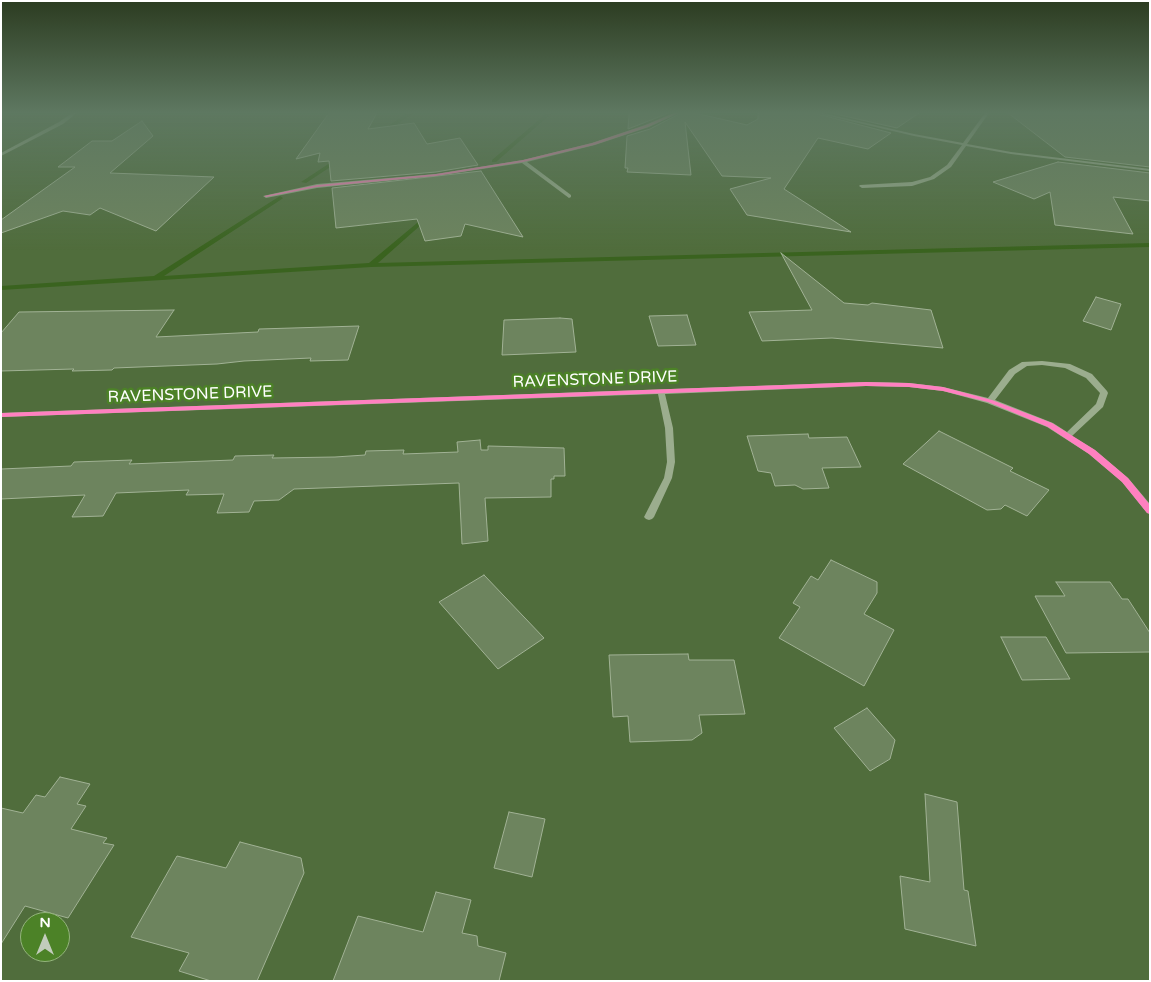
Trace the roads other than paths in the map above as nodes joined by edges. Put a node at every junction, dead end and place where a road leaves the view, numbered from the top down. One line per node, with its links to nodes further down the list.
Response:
1 (532, 159): 4 (street)
2 (954, 159): 6 (street)
3 (1050, 159): 5 (street)
4 (523, 161): 7 (street); 8 (street)
5 (1150, 170)
6 (862, 186)
7 (266, 196)
8 (569, 196)
9 (661, 392): 10 (street, RAVENSTONE DRIVE); 11 (street, RAVENSTONE DRIVE); 14 (street)
10 (990, 401): 12 (street, RAVENSTONE DRIVE); 12 (street)
11 (1, 415)
12 (1067, 436): 13 (street, RAVENSTONE DRIVE)
13 (1150, 511)
14 (649, 517)

